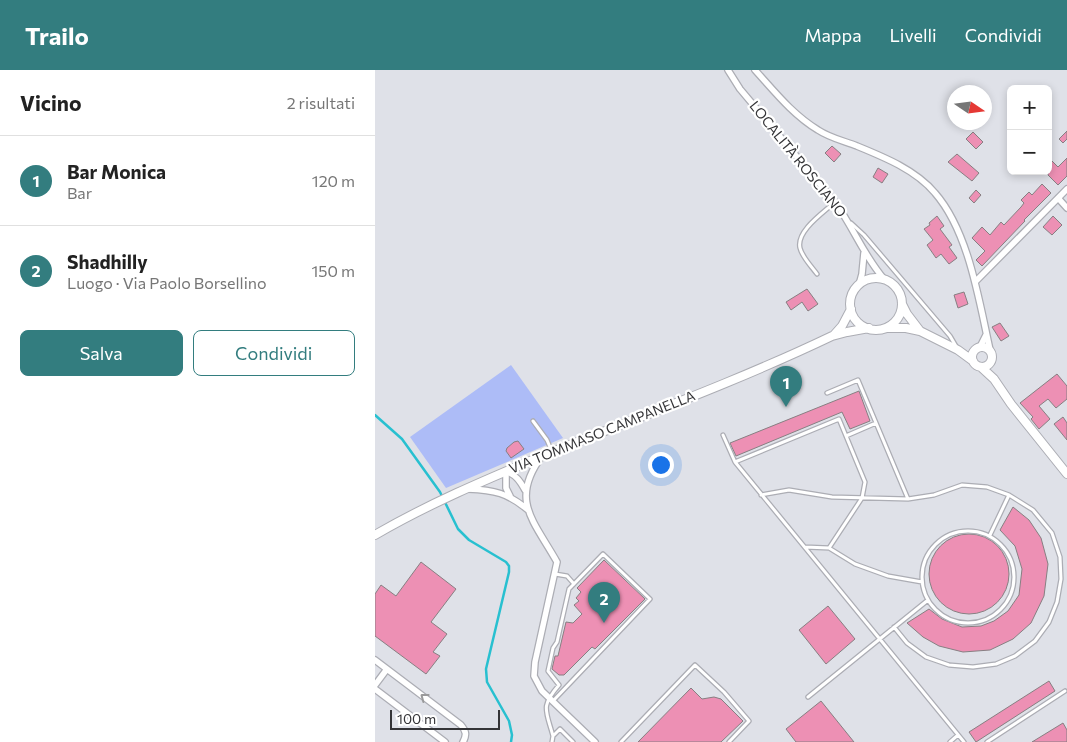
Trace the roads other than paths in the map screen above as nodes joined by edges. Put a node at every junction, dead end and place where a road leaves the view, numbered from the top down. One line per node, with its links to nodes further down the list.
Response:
1 (728, 70): 5 (street, LOCALITÀ ROSCIANO)
2 (755, 70): 11 (street, LOCALITÀ ROSCIANO)
3 (1067, 189): 4 (street)
4 (1058, 198): 6 (street); 11 (street)
5 (835, 202): 7 (street, LOCALITÀ ROSCIANO); 9 (lane)
6 (1067, 208)
7 (848, 220): 8 (street, LOCALITÀ ROSCIANO); 21 (lane)
8 (864, 251): 10 (street, LOCALITÀ ROSCIANO); 12 (street)
9 (817, 274)
10 (884, 279): 12 (main road); 13 (main road)
11 (975, 282): 18 (street, LOCALITÀ ROSCIANO)
12 (859, 285): 14 (main road)
13 (902, 304): 16 (main road); 17 (main road)
14 (851, 309): 15 (main road); 19 (main road, VIA TOMMASO CAMPANELLA)
15 (869, 328): 16 (main road); 19 (main road, VIA TOMMASO CAMPANELLA)
16 (885, 328): 17 (main road)
17 (920, 331): 21 (main road)
18 (986, 333): 20 (street); 22 (street, LOCALITÀ ROSCIANO)
19 (832, 336): 32 (main road, VIA TOMMASO CAMPANELLA)
20 (977, 349): 21 (main road); 22 (main road); 24 (main road)
21 (958, 350): 24 (main road)
22 (990, 350): 23 (main road)
23 (992, 360): 25 (main road); 26 (main road)
24 (973, 361): 25 (main road)
25 (981, 367): 26 (main road)
26 (994, 379): 36 (main road)
27 (827, 392): 29 (lane)
28 (533, 421): 32 (lane)
29 (876, 423): 31 (lane); 43 (lane)
30 (723, 436): 34 (lane)
31 (846, 436): 34 (lane); 42 (lane)
32 (552, 452): 33 (main road, VIA TOMMASO CAMPANELLA)
33 (542, 456): 35 (main road, VIA TOMMASO CAMPANELLA); 38 (street)
34 (735, 462): 39 (lane)
35 (506, 471): 37 (main road, VIA TOMMASO CAMPANELLA); 38 (street); 41 (street)
36 (1067, 474)
37 (464, 489): 41 (street); 45 (main road, VIA TOMMASO CAMPANELLA)
38 (525, 490): 44 (street)
39 (761, 495): 42 (lane); 47 (lane)
40 (1009, 495): 43 (lane); 46 (lane); 53 (lane)
41 (510, 496): 44 (street)
42 (863, 498): 43 (lane); 48 (lane)
43 (907, 499)
44 (528, 510): 49 (street)
45 (375, 535)
46 (990, 535): 50 (lane); 52 (lane)
47 (804, 547): 48 (lane); 54 (lane)
48 (829, 548): 50 (lane)
49 (555, 574): 51 (lane); 61 (street)
50 (922, 582): 52 (lane)
51 (574, 584): 61 (lane); 61 (lane)
52 (928, 600): 53 (lane)
53 (894, 626): 54 (lane)
54 (878, 639): 60 (lane); 62 (lane)
55 (375, 660): 56 (street)
56 (387, 669): 57 (street); 66 (street, one-way to 56)
57 (375, 685)
58 (375, 690): 65 (street)
59 (1065, 691): 73 (lane)
60 (808, 697)
61 (551, 699): 63 (lane); 64 (street)
62 (958, 735): 71 (lane); 72 (lane)
63 (553, 736): 67 (lane); 68 (lane)
64 (593, 741)
65 (445, 742)
66 (463, 742)
67 (552, 742)
68 (573, 742)
69 (622, 742): 70 (lane)
70 (729, 742)
71 (950, 742)
72 (964, 742)
73 (987, 742)

